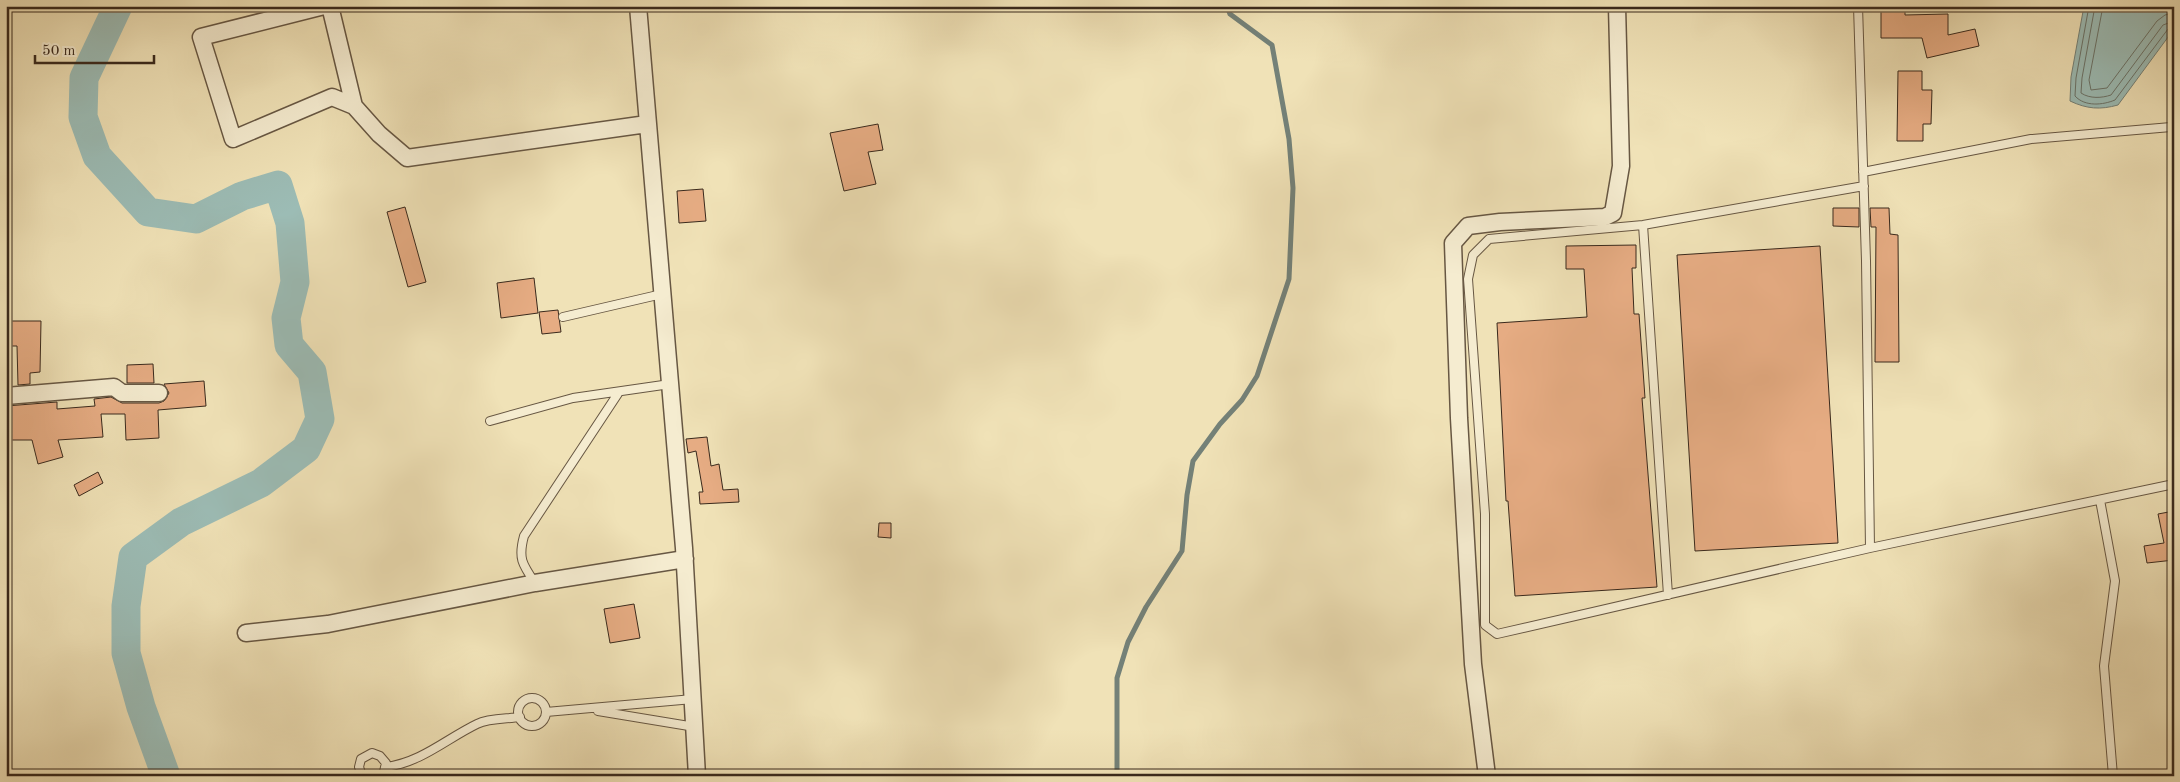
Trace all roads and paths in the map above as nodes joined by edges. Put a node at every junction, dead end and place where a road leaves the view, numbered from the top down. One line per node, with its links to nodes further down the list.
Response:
1 (324, 6): 6 (street)
2 (330, 6): 6 (street)
3 (638, 6): 7 (street)
4 (1618, 6): 35 (street)
5 (1858, 6): 9 (lane)
6 (354, 106): 7 (street)
7 (647, 124): 12 (street)
8 (2174, 129): 9 (lane)
9 (1863, 172): 10 (lane)
10 (1864, 186): 11 (lane); 21 (lane)
11 (1643, 225): 24 (lane); 24 (lane)
12 (662, 294): 13 (lane); 14 (street)
13 (563, 317)
14 (670, 384): 15 (lane); 22 (street)
15 (619, 392): 18 (lane); 23 (lane)
16 (160, 393): 17 (street)
17 (6, 396)
18 (490, 421)
19 (2174, 484): 20 (lane)
20 (2100, 500): 21 (lane); 36 (lane)
21 (1870, 548): 24 (lane)
22 (685, 559): 23 (street); 26 (street)
23 (534, 583): 25 (street)
24 (1668, 595)
25 (246, 633)
26 (693, 699): 27 (lane); 30 (street)
27 (586, 709): 28 (lane); 30 (lane)
28 (546, 712): 29 (lane); 29 (lane)
29 (520, 717): 31 (lane)
30 (694, 727): 34 (street)
31 (386, 767): 32 (lane); 33 (lane)
32 (362, 776)
33 (383, 776)
34 (697, 776)
35 (1487, 776)
36 (2114, 776)

